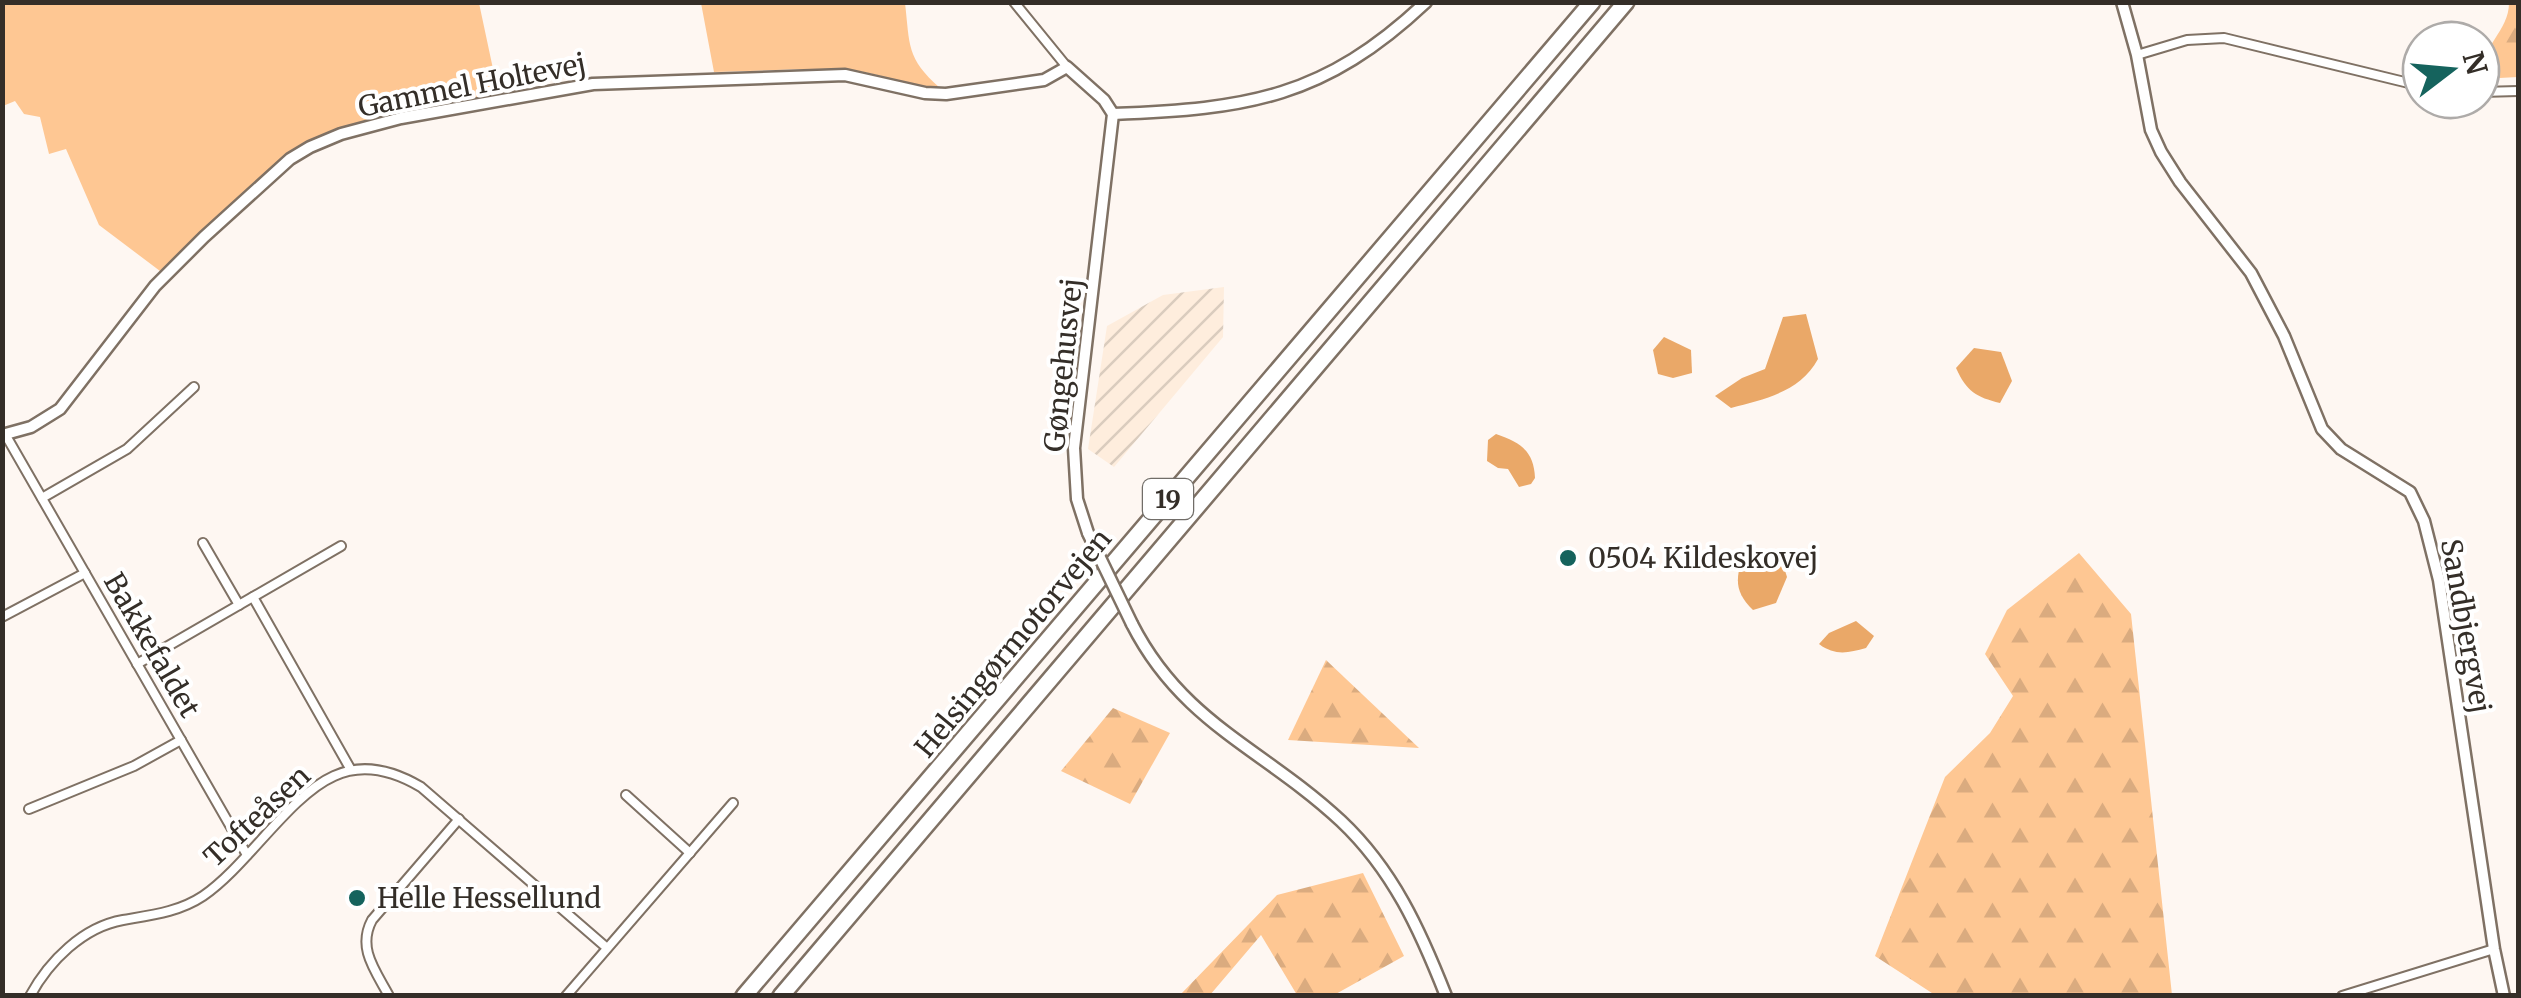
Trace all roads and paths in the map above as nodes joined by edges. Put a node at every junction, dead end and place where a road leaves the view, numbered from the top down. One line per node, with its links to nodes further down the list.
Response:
1 (1014, 2): 7 (street)
2 (1426, 2): 9 (street)
3 (1592, 2): 33 (highway, Helsingørmotorvejen / 19)
4 (1626, 2): 34 (highway, Helsingørmotorvejen / 19)
5 (2122, 2): 6 (street, Sandbjergvej)
6 (2137, 55): 8 (street); 29 (street, Sandbjergvej)
7 (1067, 67): 9 (street); 11 (street, Gammel Holtevej)
8 (2401, 81)
9 (1113, 114): 35 (street, Gøngehusvej, bridge)
10 (194, 386): 12 (street)
11 (4, 434): 12 (street, Bakkefaldet)
12 (42, 498): 15 (street, Bakkefaldet)
13 (204, 543): 17 (street)
14 (341, 546): 16 (street)
15 (85, 572): 18 (street, Bakkefaldet); 19 (street, Bakkefaldet)
16 (253, 597): 17 (street); 21 (street)
17 (240, 605): 19 (street)
18 (2, 617)
19 (137, 664): 20 (street, Bakkefaldet)
20 (181, 740): 24 (street, Bakkefaldet); 27 (street, Bakkefaldet)
21 (352, 770): 25 (street, Tofteåsen); 27 (street, Tofteåsen)
22 (626, 795): 26 (street)
23 (733, 803): 26 (street)
24 (28, 809)
25 (459, 819): 28 (street, Tofteåsen); 31 (street)
26 (690, 853): 28 (street)
27 (247, 855): 30 (street, Tofteåsen)
28 (607, 948): 32 (street)
29 (2494, 950): 36 (street); 37 (street, Sandbjergvej)
30 (30, 996)
31 (389, 996)
32 (566, 996)
33 (744, 996)
34 (781, 996)
35 (1446, 996)
36 (2342, 996)
37 (2504, 996)

